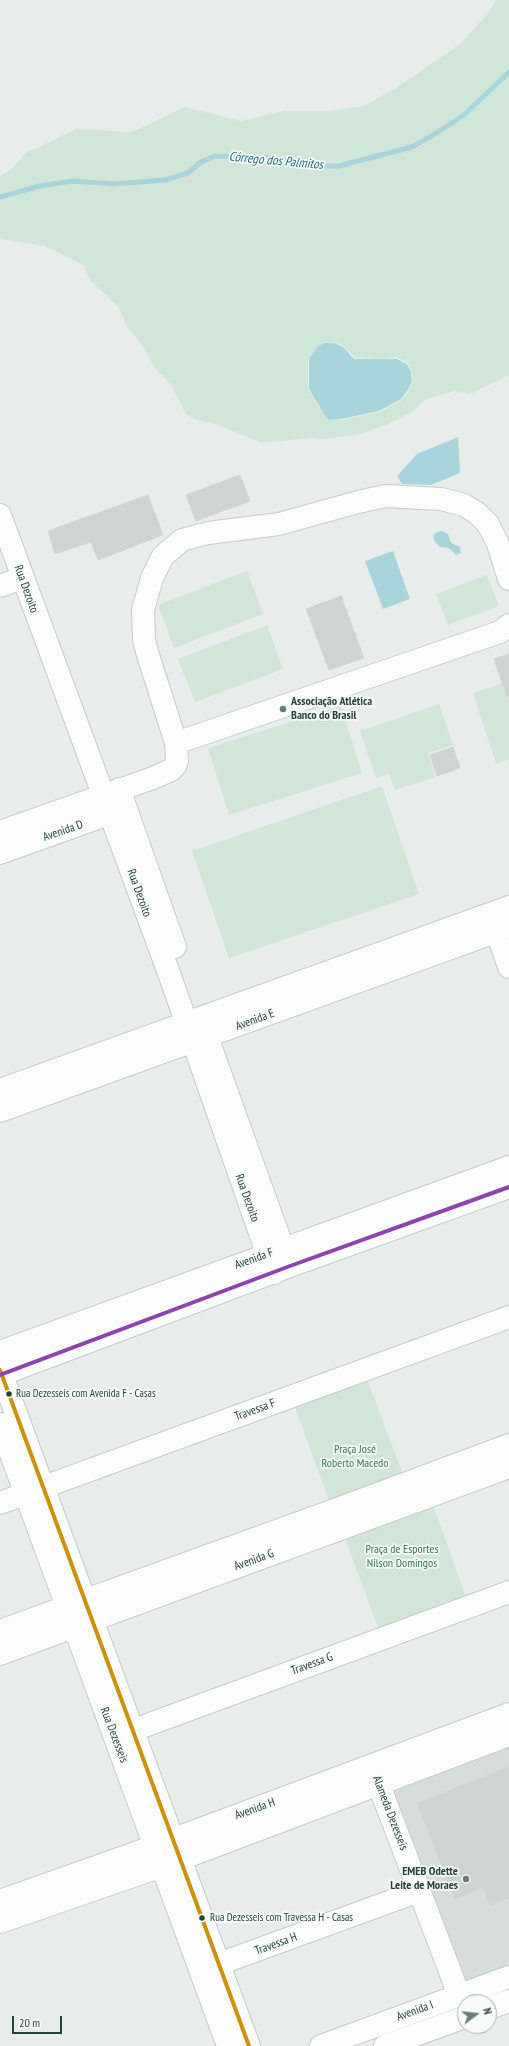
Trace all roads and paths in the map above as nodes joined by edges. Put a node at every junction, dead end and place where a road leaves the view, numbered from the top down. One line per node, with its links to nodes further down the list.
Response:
1 (0, 515): 2 (street, Rua Dezoito)
2 (13, 568): 4 (street); 7 (street, Rua Dezoito)
3 (509, 579): 6 (street)
4 (0, 586)
5 (509, 625): 6 (street)
6 (176, 743): 7 (street)
7 (119, 798): 8 (street, Avenida D); 9 (street, Avenida D); 12 (street, Rua Dezoito)
8 (0, 832)
9 (0, 853)
10 (503, 918): 11 (street); 12 (street, Avenida E); 12 (street, Avenida E)
11 (509, 967)
12 (196, 1030): 13 (street, Avenida E); 14 (street, Avenida E); 17 (street, Rua Dezoito)
13 (0, 1090)
14 (0, 1111)
15 (509, 1167): 17 (street, Avenida F)
16 (509, 1187): 17 (street, Avenida F)
17 (279, 1260): 19 (street, Avenida F); 20 (street, Avenida F)
18 (509, 1317): 24 (street, Travessa F)
19 (0, 1352)
20 (1, 1373): 24 (street, Rua Dezesseis)
21 (0, 1424): 24 (street, Rua Dezesseis)
22 (509, 1445): 25 (street, Avenida G)
23 (509, 1467): 25 (street, Avenida G)
24 (34, 1490): 26 (street, Travessa F); 28 (street, Rua Dezesseis)
25 (386, 1501): 28 (street, Avenida G)
26 (0, 1503)
27 (509, 1592): 32 (street, Travessa G)
28 (79, 1613): 29 (street, Avenida G); 30 (street, Avenida G); 32 (street, Rua Dezesseis)
29 (0, 1631)
30 (0, 1654)
31 (509, 1714): 34 (street, Avenida H)
32 (123, 1733): 35 (street, Rua Dezesseis)
33 (509, 1735): 34 (street, Avenida H)
34 (375, 1775): 35 (street, Avenida H); 36 (street, Alameda Dezesseis)
35 (167, 1852): 37 (street, Avenida H); 38 (street, Avenida H); 39 (street, Rua Dezesseis)
36 (419, 1891): 39 (street, Travessa H); 41 (street, Alameda Dezesseis)
37 (0, 1901)
38 (0, 1922)
39 (210, 1968): 47 (street, Rua Dezesseis); 48 (street, Rua Dezesseis)
40 (509, 1977): 42 (street, Avenida I)
41 (459, 1994)
42 (462, 1994)
43 (457, 1996): 49 (street, Avenida I)
44 (509, 2001): 45 (street)
45 (497, 2005)
46 (457, 2020): 50 (street, Avenida I)
47 (228, 2046)
48 (249, 2046)
49 (321, 2046)
50 (386, 2046)

